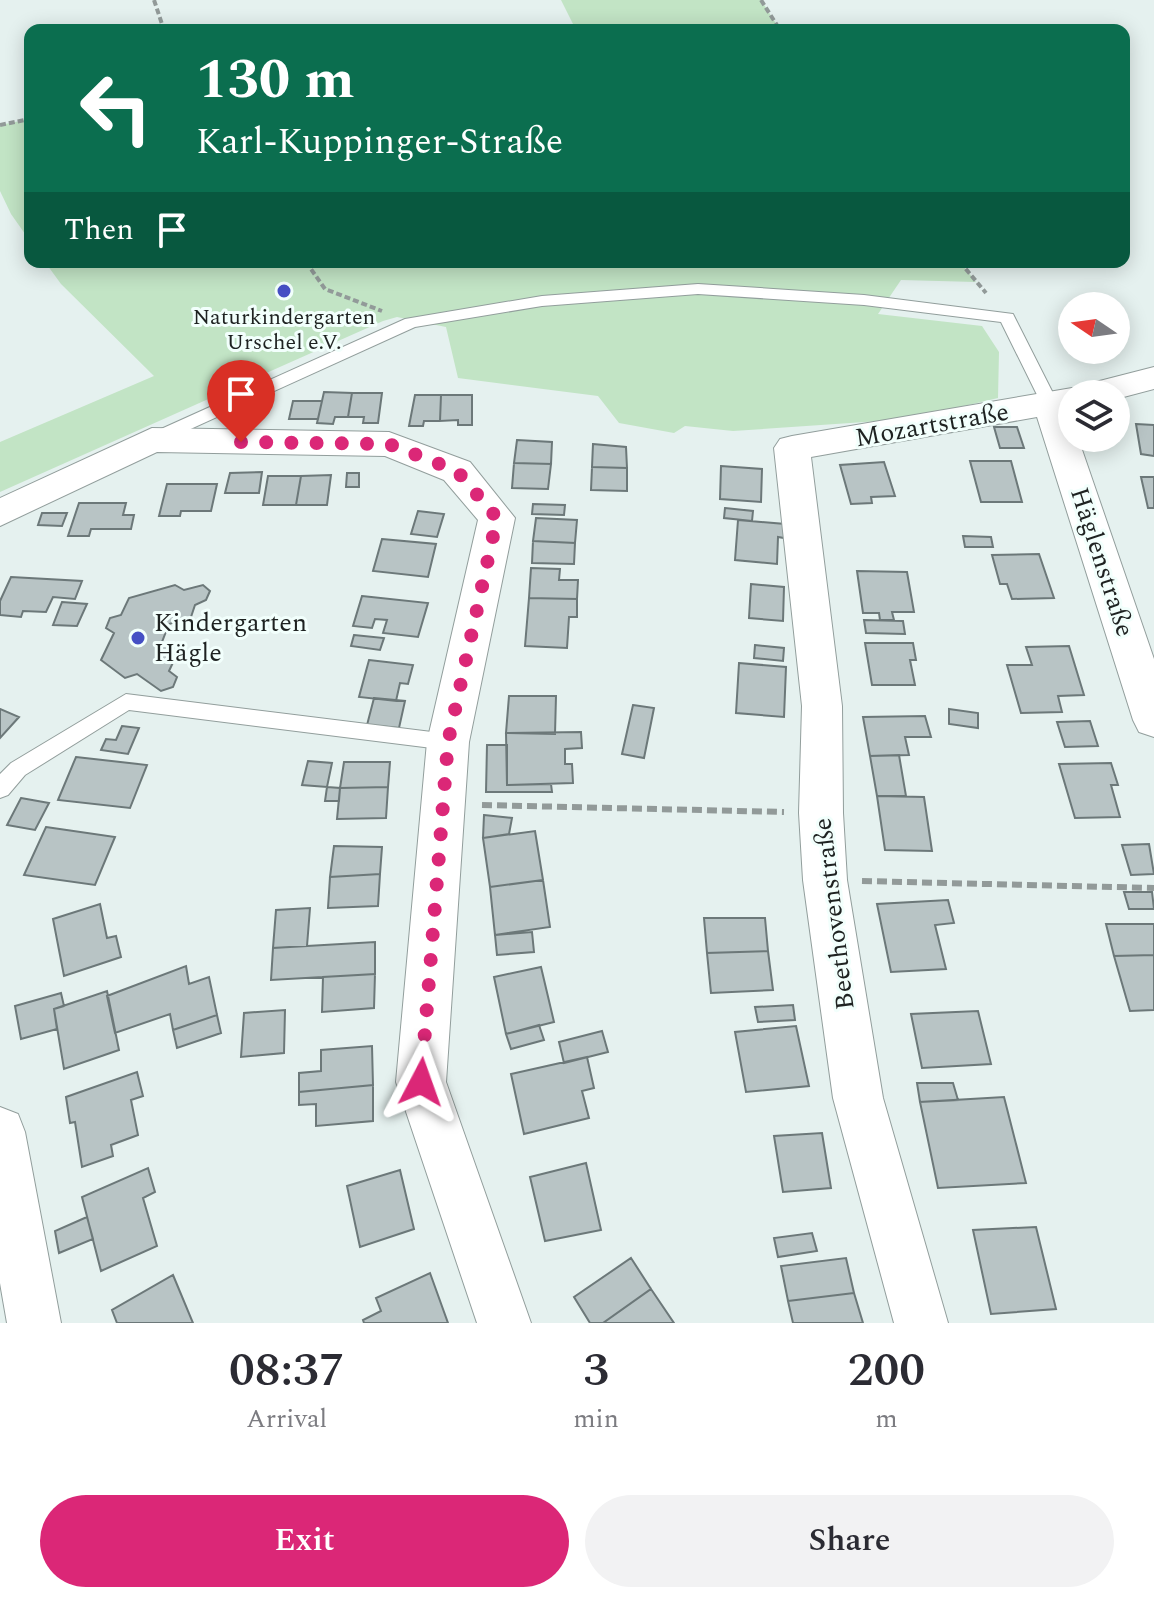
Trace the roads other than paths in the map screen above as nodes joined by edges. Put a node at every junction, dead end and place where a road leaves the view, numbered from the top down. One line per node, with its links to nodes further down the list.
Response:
1 (1154, 378): 2 (street)
2 (1130, 384)
3 (1058, 397): 5 (lane)
4 (1058, 403): 6 (street, Mozartstraße)
5 (152, 440): 8 (street); 10 (street)
6 (792, 448): 15 (street, Beethovenstraße)
7 (1076, 452): 9 (street, Häglenstraße)
8 (0, 513)
9 (1154, 720)
10 (448, 742): 11 (lane); 14 (street)
11 (0, 789)
12 (0, 1132): 13 (street)
13 (34, 1323)
14 (504, 1323)
15 (921, 1323)

